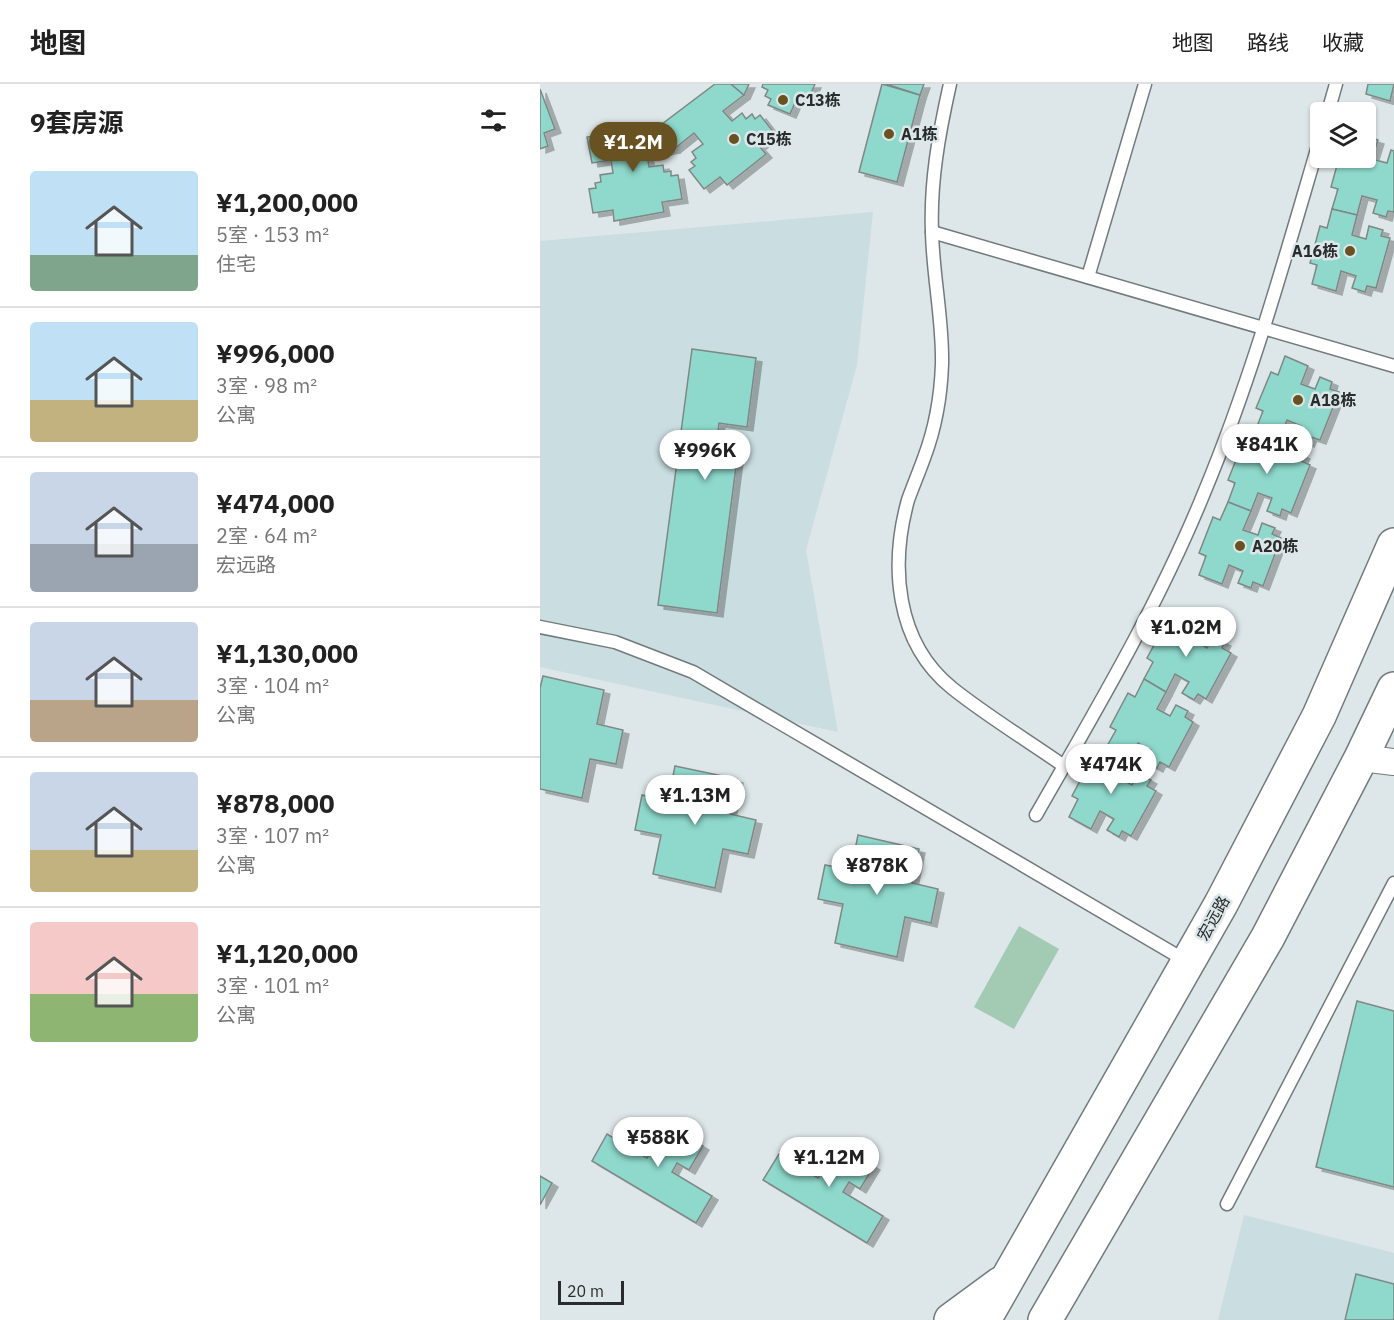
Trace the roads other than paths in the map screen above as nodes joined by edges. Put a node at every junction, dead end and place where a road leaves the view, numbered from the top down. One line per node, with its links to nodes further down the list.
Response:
1 (950, 84): 6 (lane)
2 (1145, 84): 7 (lane)
3 (1336, 84): 4 (lane)
4 (1331, 102)
5 (1311, 168): 8 (lane)
6 (932, 232): 7 (lane); 15 (lane)
7 (1088, 277): 8 (lane)
8 (1264, 328): 9 (lane); 15 (lane)
9 (1394, 366)
10 (1394, 545): 18 (highway, 宏远路)
11 (540, 627): 18 (lane)
12 (1394, 689): 13 (highway)
13 (1361, 758): 14 (street); 21 (highway)
14 (1394, 762)
15 (1064, 766): 16 (lane)
16 (1036, 815)
17 (1394, 883): 19 (lane)
18 (1188, 962): 20 (highway, 宏远路)
19 (1227, 1204)
20 (1008, 1278): 22 (highway); 23 (highway, 宏远路)
21 (1050, 1316)
22 (951, 1320)
23 (984, 1320)

